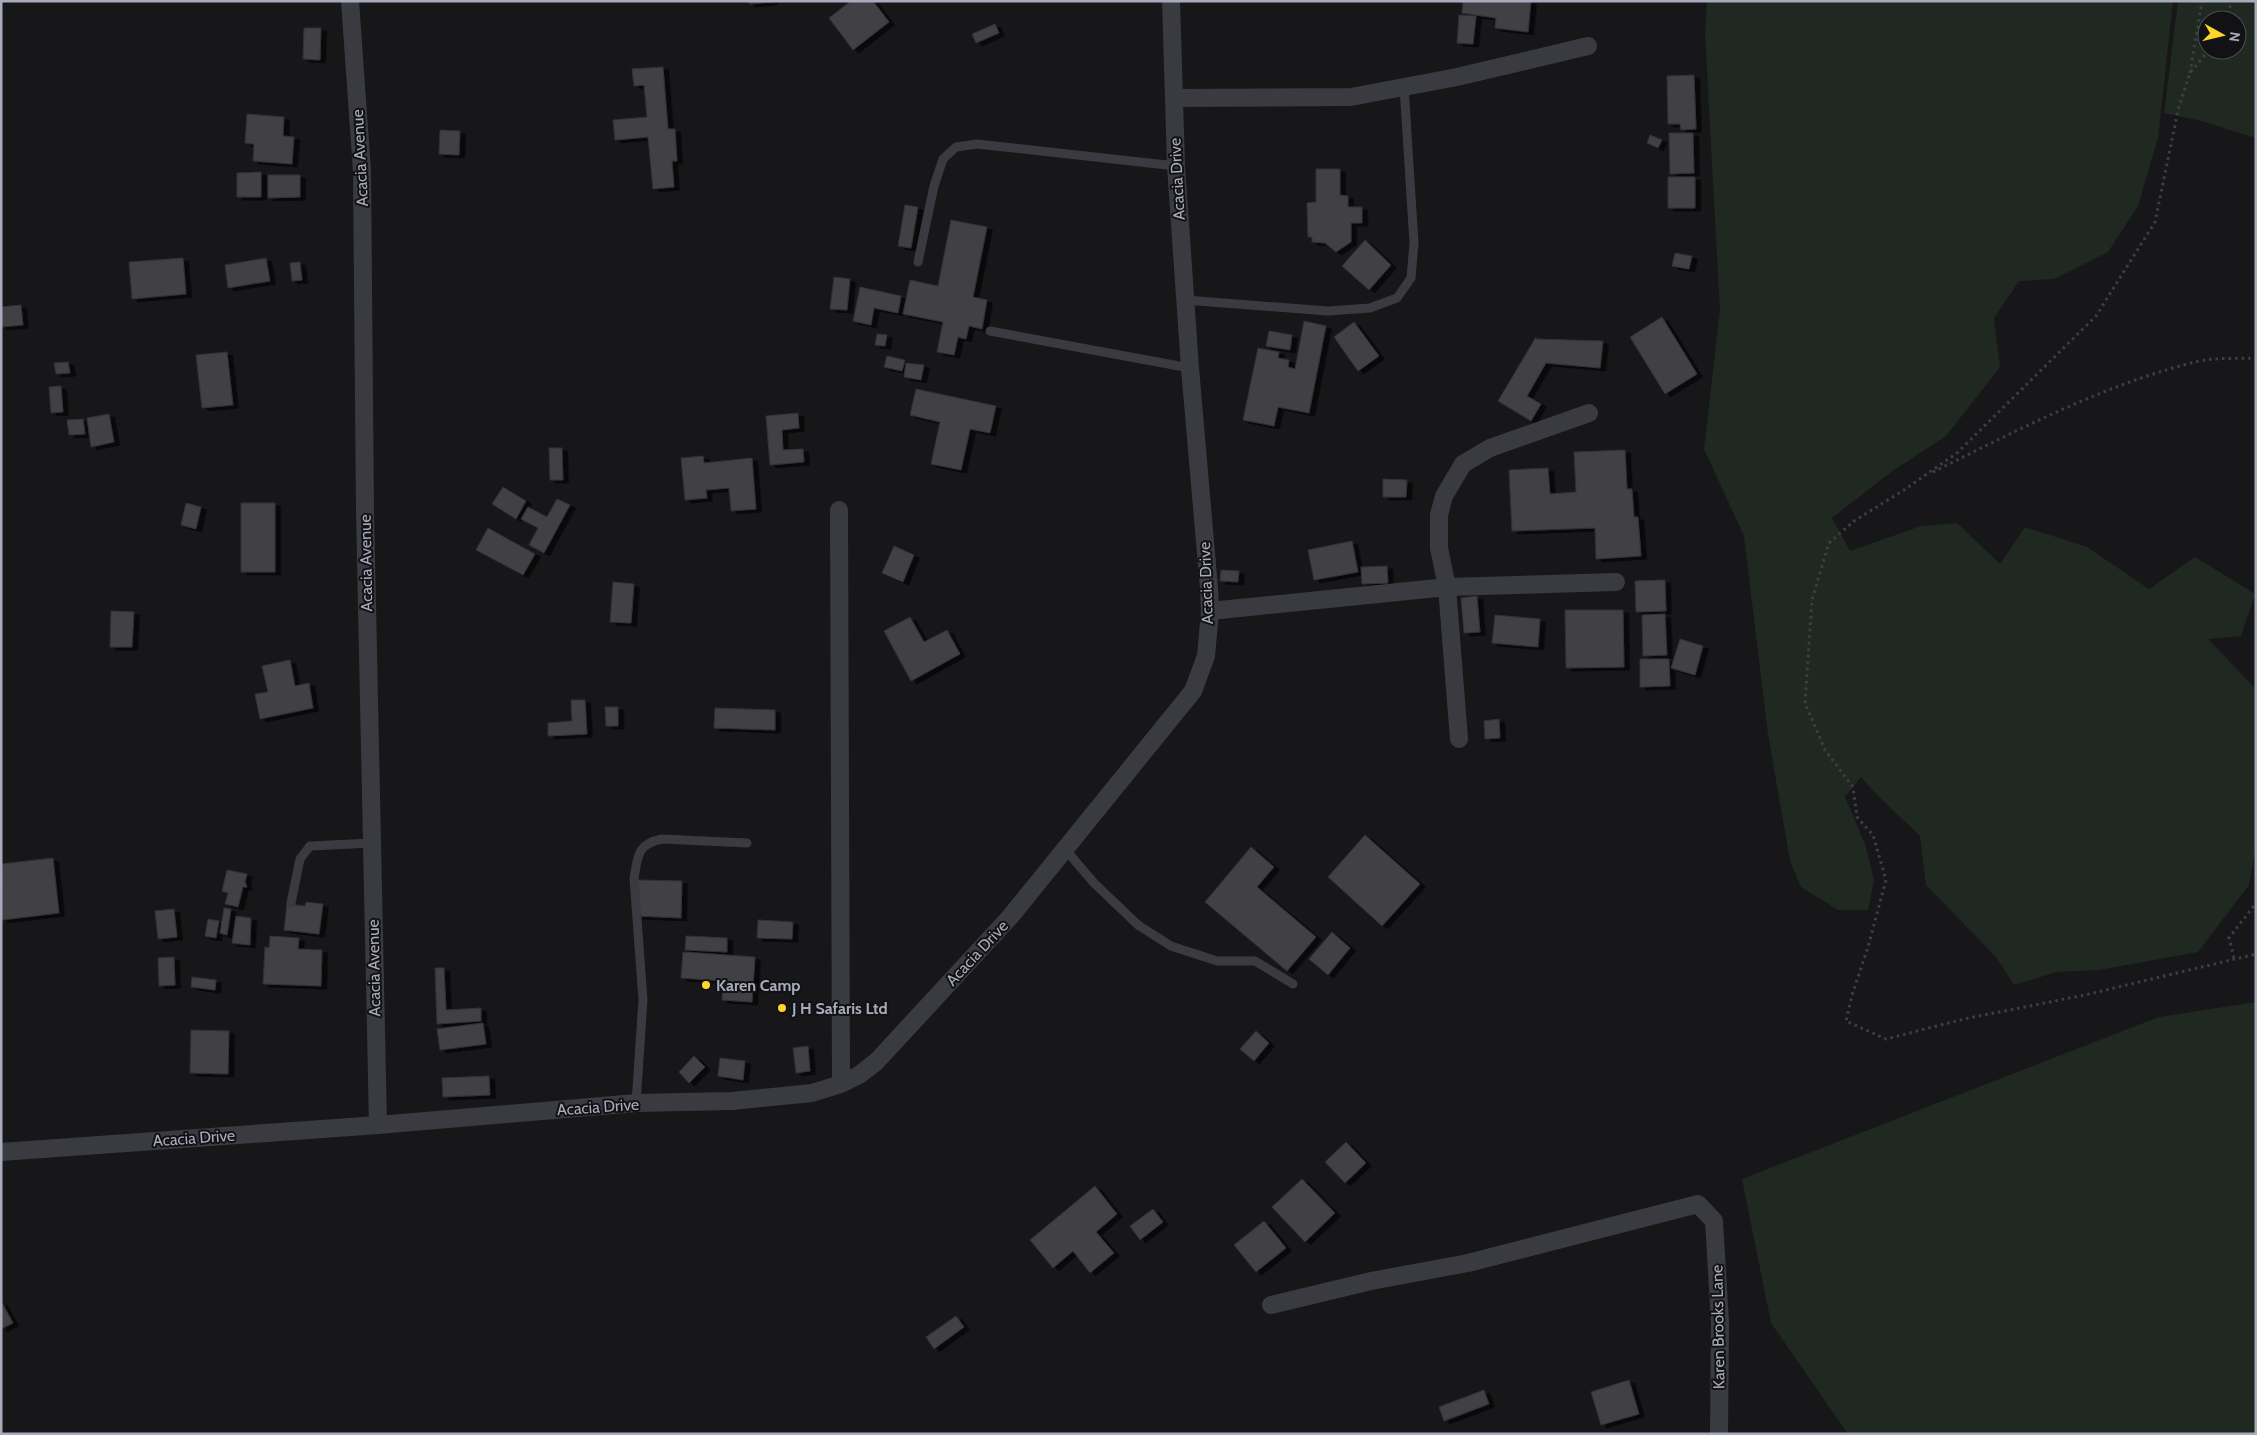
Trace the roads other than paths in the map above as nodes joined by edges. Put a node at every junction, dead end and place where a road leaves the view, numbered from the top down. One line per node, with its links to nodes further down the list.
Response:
1 (350, 1): 17 (street, Acacia Avenue)
2 (1170, 1): 5 (street, Acacia Drive)
3 (1588, 46): 4 (street)
4 (1404, 87): 5 (street); 8 (lane)
5 (1174, 98): 6 (street, Acacia Drive)
6 (1176, 166): 7 (lane); 8 (street, Acacia Drive)
7 (918, 262)
8 (1185, 300): 10 (street, Acacia Drive)
9 (990, 331): 10 (lane)
10 (1190, 368): 15 (street, Acacia Drive)
11 (1589, 413): 14 (street)
12 (839, 510): 22 (street)
13 (1616, 582): 14 (street)
14 (1447, 588): 15 (street); 16 (street)
15 (1210, 611): 19 (street, Acacia Drive)
16 (1459, 739)
17 (372, 843): 20 (lane); 24 (street, Acacia Avenue)
18 (747, 843): 23 (lane)
19 (1065, 849): 21 (lane); 22 (street, Acacia Drive)
20 (291, 903)
21 (1293, 984)
22 (841, 1084): 23 (street, Acacia Drive)
23 (636, 1103): 24 (street, Acacia Drive)
24 (378, 1125): 25 (street, Acacia Drive)
25 (1, 1152)
26 (1271, 1305): 27 (street, Karen Brooks Lane)
27 (1719, 1434)

